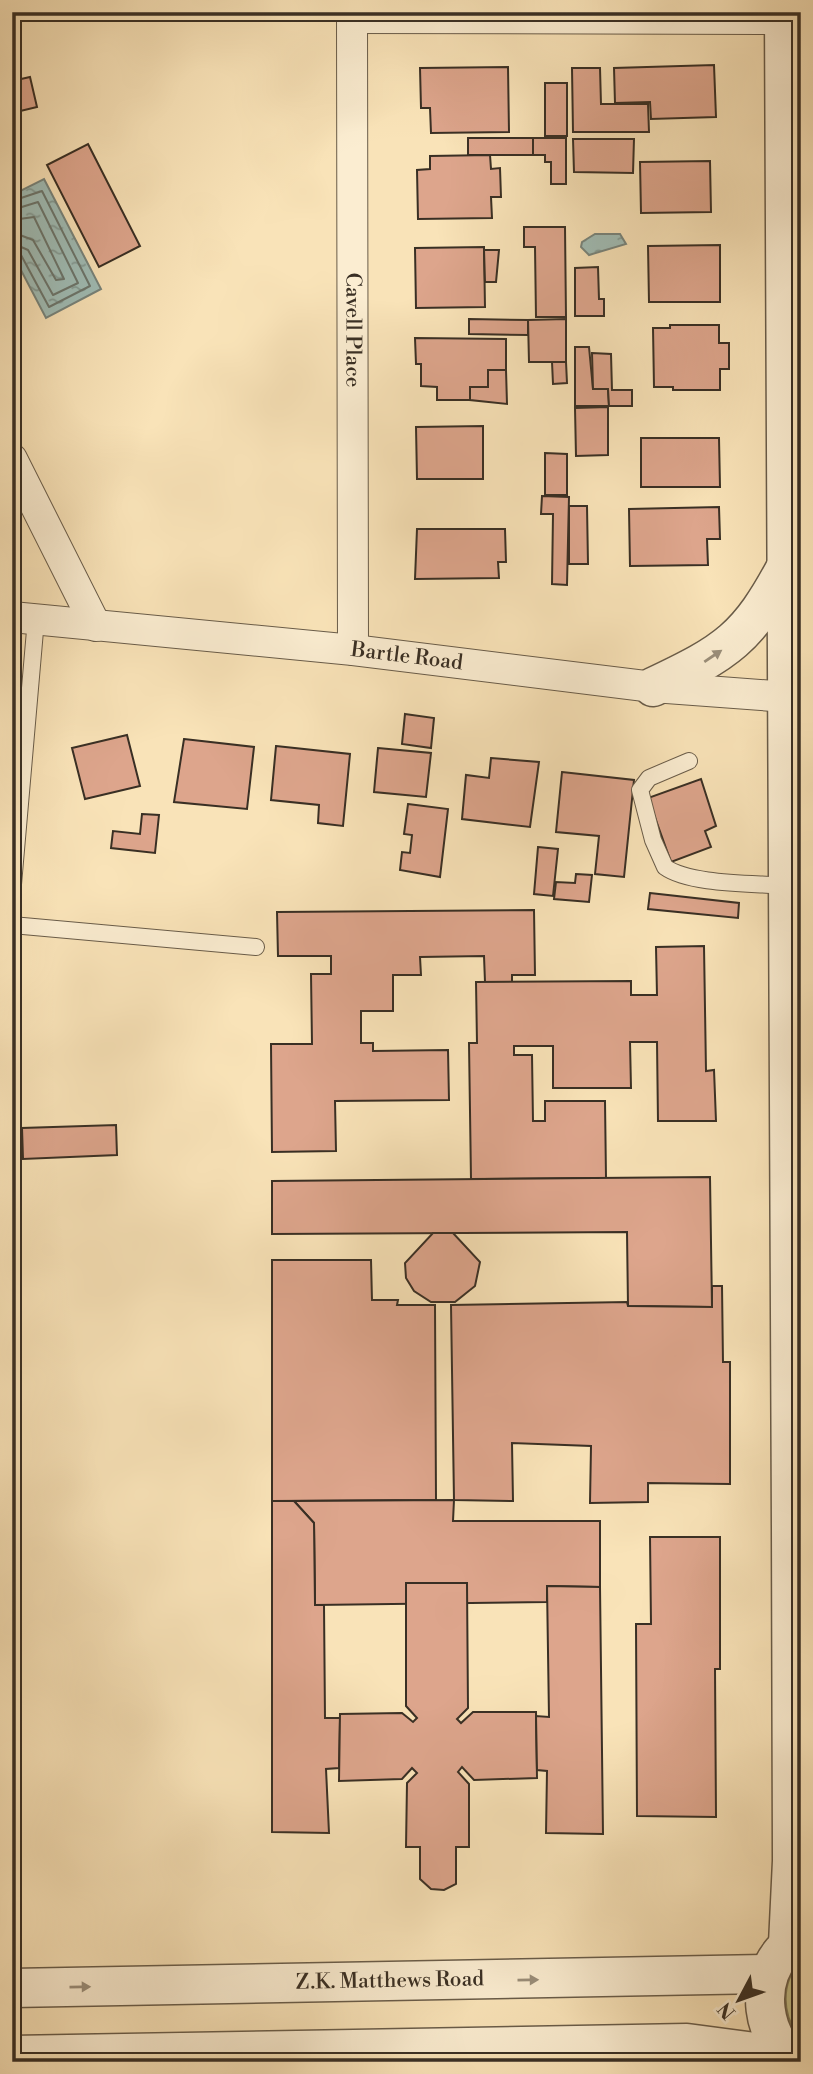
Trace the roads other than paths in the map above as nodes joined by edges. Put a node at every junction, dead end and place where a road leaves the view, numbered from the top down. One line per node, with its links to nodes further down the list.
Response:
1 (352, 15): 2 (street); 8 (street, Cavell Place)
2 (789, 17): 3 (street)
3 (793, 349): 5 (street)
4 (12, 458): 7 (street)
5 (789, 562): 9 (street, one-way to 5); 10 (street)
6 (24, 618): 7 (street, Bartle Road); 13 (lane)
7 (96, 626): 8 (street, Bartle Road)
8 (353, 650): 9 (street, Bartle Road)
9 (653, 687): 10 (street, Bartle Road)
10 (793, 698): 12 (street)
11 (689, 761): 12 (lane)
12 (787, 886): 16 (street)
13 (12, 896)
14 (12, 925): 15 (lane)
15 (256, 947)
16 (795, 1112): 17 (street)
17 (796, 1528): 18 (street)
18 (786, 1951): 19 (street, Z.K. Matthews Road, one-way to 18); 22 (street)
19 (12, 1988)
20 (12, 2055): 21 (street)
21 (785, 2062)
22 (794, 2062)

